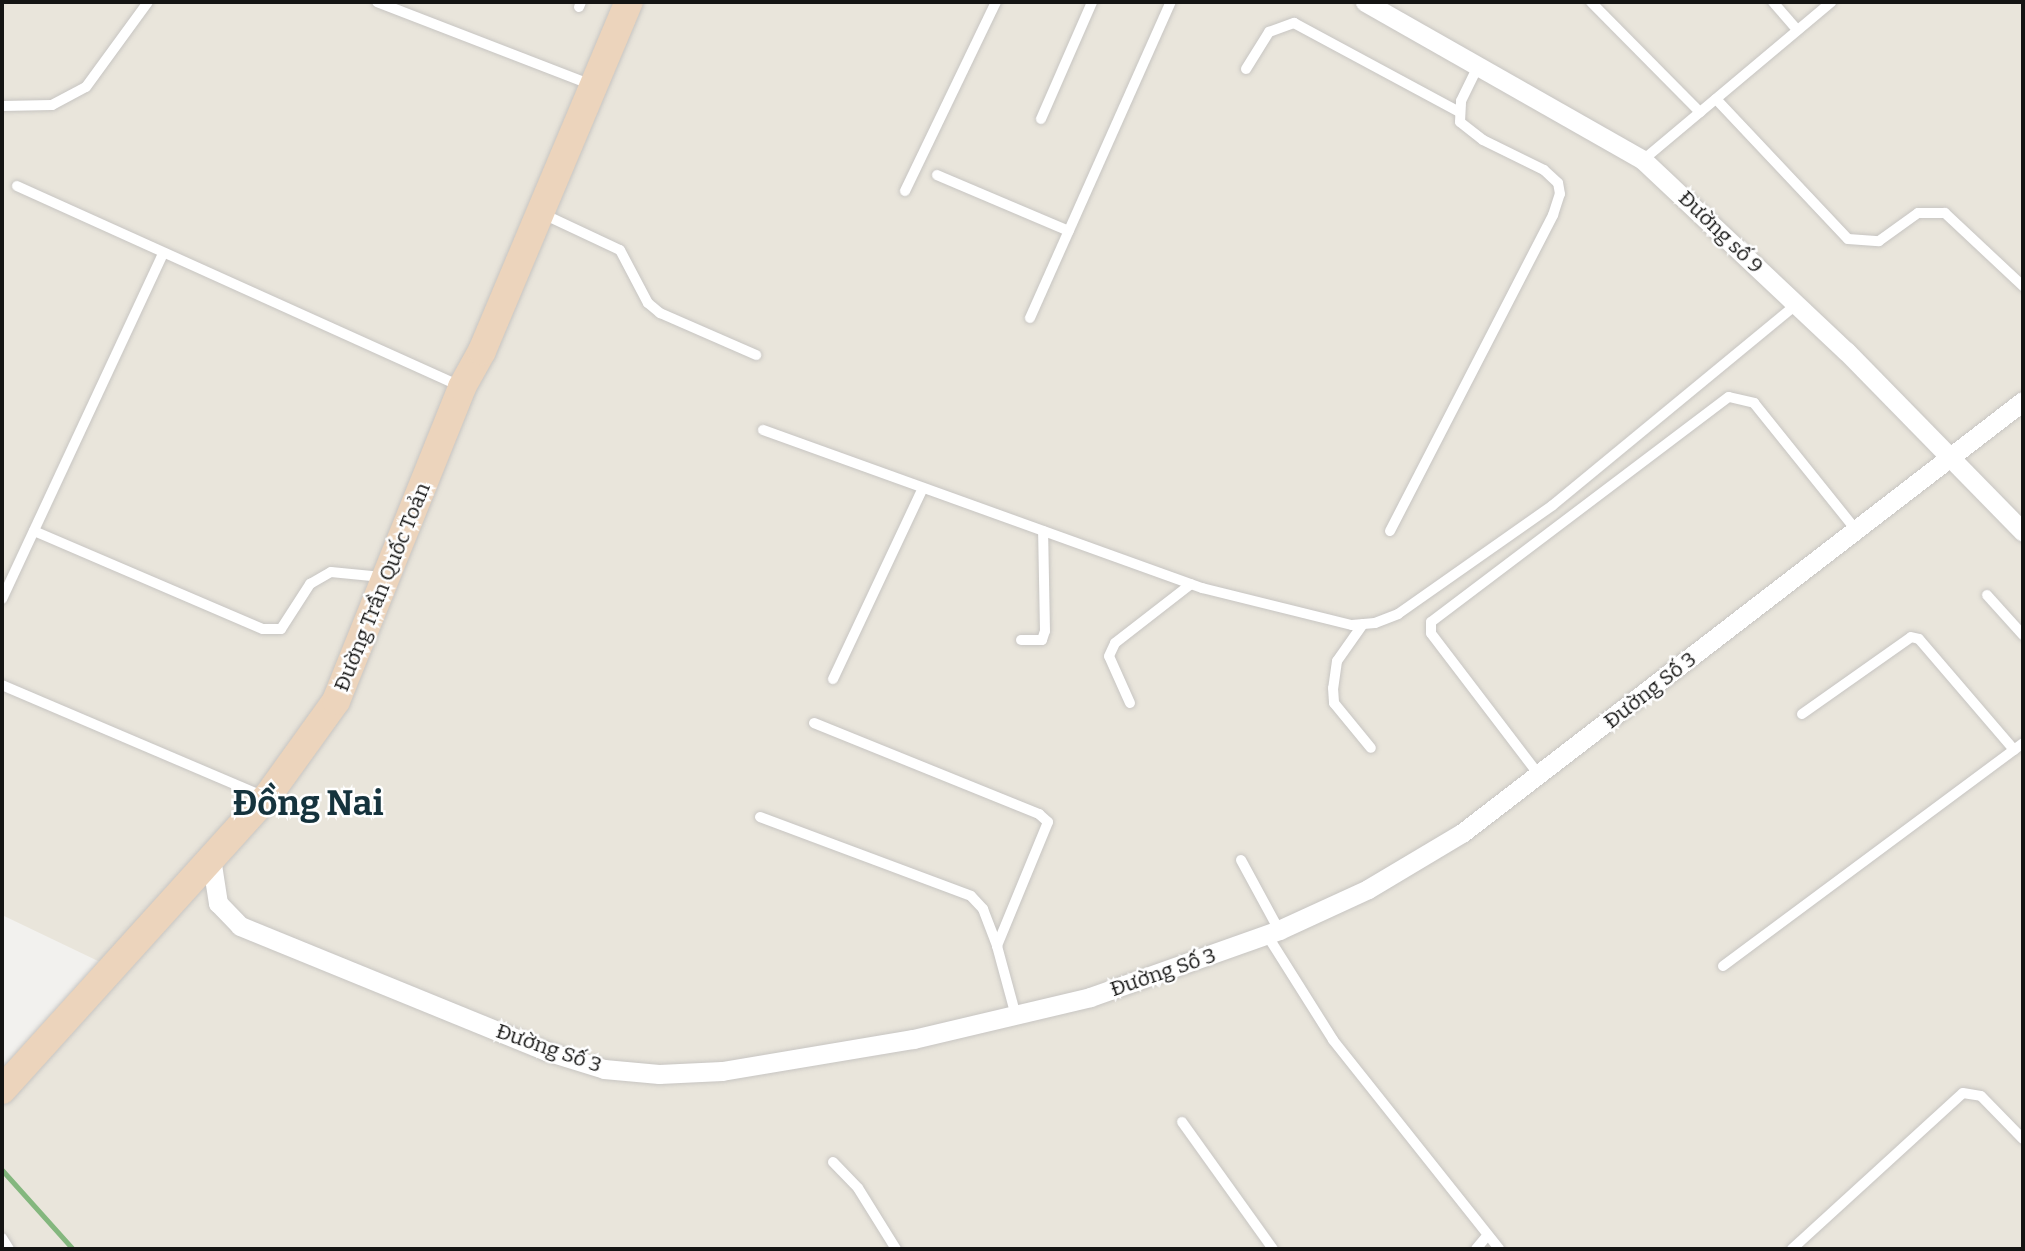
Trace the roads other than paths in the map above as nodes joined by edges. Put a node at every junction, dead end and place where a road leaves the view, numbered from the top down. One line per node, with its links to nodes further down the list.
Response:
1 (148, 2): 16 (lane)
2 (377, 2): 14 (lane)
3 (629, 2): 14 (main road, Đường Trần Quốc Toản)
4 (996, 2): 23 (lane)
5 (1091, 2): 19 (lane)
6 (1171, 2): 25 (lane)
7 (1365, 2): 12 (street, Đường số 9)
8 (1591, 2): 18 (lane)
9 (1773, 2): 11 (lane)
10 (1831, 2): 11 (lane)
11 (1797, 30): 15 (lane)
12 (1478, 65): 17 (lane); 20 (street, Đường số 9)
13 (1245, 69): 17 (lane)
14 (593, 85): 24 (main road, Đường Trần Quốc Toản)
15 (1716, 99): 18 (lane); 27 (lane)
16 (2, 106)
17 (1459, 112): 39 (lane)
18 (1700, 112): 20 (lane)
19 (1041, 119)
20 (1643, 160): 28 (street, Đường số 9)
21 (937, 175): 25 (lane)
22 (17, 186): 26 (lane)
23 (905, 191)
24 (540, 213): 30 (lane); 31 (main road, Đường Trần Quốc Toản)
25 (1069, 231): 29 (lane)
26 (163, 254): 31 (lane); 37 (lane)
27 (2023, 286)
28 (1797, 304): 34 (street, Đường số 9); 45 (lane)
29 (1030, 318)
30 (756, 355)
31 (462, 387): 41 (main road, Đường Trần Quốc Toản)
32 (2023, 401): 34 (street, Đường Số 3)
33 (763, 430): 35 (lane)
34 (1952, 459): 36 (street, Đường Số 3); 40 (street, Đường số 9)
35 (923, 488): 38 (lane); 48 (lane)
36 (1856, 530): 55 (street, Đường Số 3); 55 (lane)
37 (34, 531): 41 (lane); 44 (lane)
38 (1043, 531): 42 (lane); 47 (lane)
39 (1390, 531)
40 (2023, 532)
41 (386, 578): 56 (main road, Đường Trần Quốc Toản)
42 (1191, 584): 45 (lane); 50 (lane)
43 (1987, 595): 46 (lane)
44 (2, 599)
45 (1363, 624): 54 (lane)
46 (2023, 635)
47 (1021, 640)
48 (833, 679)
49 (2, 685): 56 (lane)
50 (1130, 704)
51 (1802, 714): 53 (lane)
52 (814, 723): 61 (lane)
53 (2019, 747): 62 (lane)
54 (1371, 748)
55 (1540, 776): 60 (street, Đường Số 3)
56 (267, 797): 58 (main road, Đường Trần Quốc Toản)
57 (760, 817): 61 (lane)
58 (211, 858): 63 (street, Đường Số 3); 64 (main road, Đường Trần Quốc Toản)
59 (1241, 860): 60 (lane)
60 (1273, 932): 63 (street, Đường Số 3); 68 (lane)
61 (997, 946): 63 (lane)
62 (1723, 966)
63 (1016, 1016)
64 (2, 1090)
65 (1182, 1122): 72 (lane)
66 (2023, 1139): 75 (lane)
67 (833, 1162): 71 (lane)
68 (1486, 1236): 73 (lane); 74 (lane)
69 (2, 1238): 70 (lane)
70 (9, 1249)
71 (896, 1249)
72 (1273, 1249)
73 (1476, 1249)
74 (1499, 1249)
75 (1792, 1249)

